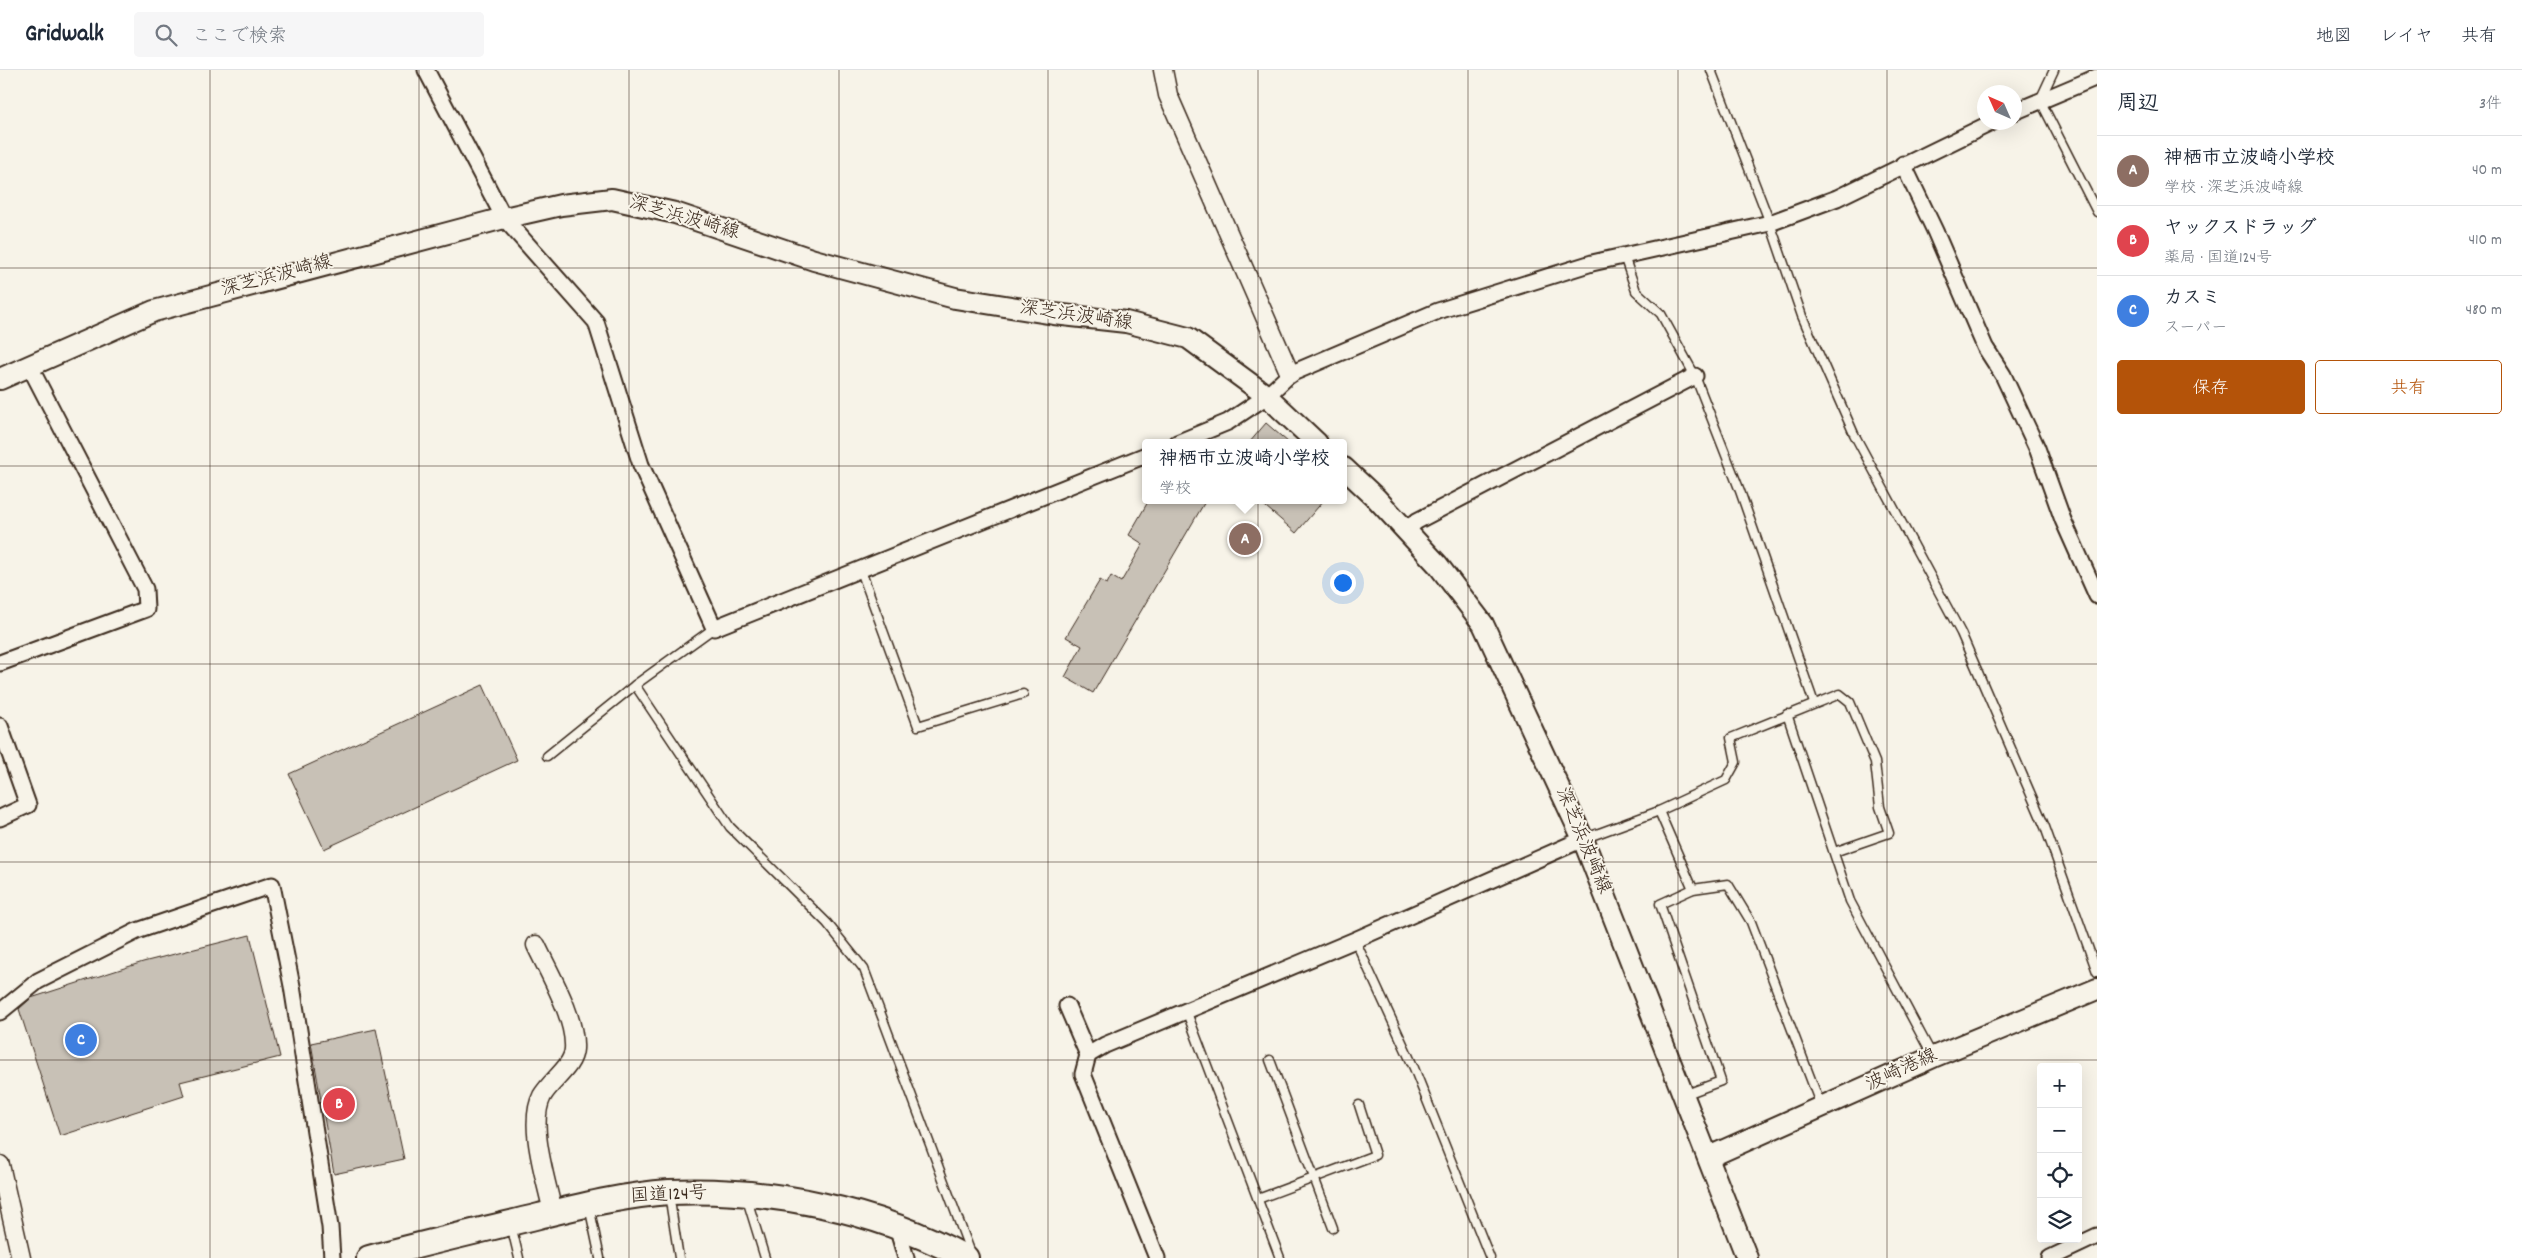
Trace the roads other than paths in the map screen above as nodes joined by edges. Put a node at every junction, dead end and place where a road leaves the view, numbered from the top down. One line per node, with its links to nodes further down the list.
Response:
1 (426, 70): 11 (street)
2 (1163, 70): 15 (street)
3 (1711, 70): 12 (lane)
4 (2054, 70): 6 (lane)
5 (2097, 76): 6 (street)
6 (2040, 100): 7 (street); 10 (lane)
7 (2022, 108)
8 (1977, 129): 9 (street)
9 (1903, 164): 12 (street); 25 (street)
10 (2097, 212)
11 (504, 218): 14 (main road, 深芝浜波崎線); 18 (main road, 深芝浜波崎線); 26 (street)
12 (1770, 223): 13 (street); 41 (lane)
13 (1624, 256): 15 (street); 16 (lane)
14 (29, 365): 17 (main road, 深芝浜波崎線); 27 (street)
15 (1290, 374): 18 (street)
16 (1695, 376): 23 (street); 30 (lane)
17 (0, 379)
18 (1267, 396): 19 (street); 20 (main road, 深芝浜波崎線)
19 (1187, 439)
20 (1313, 439)
21 (1142, 457): 24 (street)
22 (1347, 471): 23 (main road, 深芝浜波崎線)
23 (1406, 530): 36 (main road, 深芝浜波崎線)
24 (860, 568): 26 (street); 29 (lane)
25 (2097, 596)
26 (714, 628): 28 (lane)
27 (0, 663)
28 (635, 685): 33 (lane); 73 (lane)
29 (1023, 694)
30 (1814, 703): 31 (lane); 37 (lane)
31 (1787, 714): 34 (lane); 37 (lane)
32 (0, 726): 35 (street)
33 (547, 756)
34 (1659, 811): 36 (lane); 38 (lane)
35 (0, 818)
36 (1584, 838): 39 (street); 49 (main road, 深芝浜波崎線)
37 (1834, 852): 47 (lane)
38 (1693, 889): 49 (lane); 51 (lane)
39 (1356, 940): 44 (street); 76 (lane)
40 (536, 945): 59 (street)
41 (2097, 972)
42 (2097, 989): 47 (main road, 波崎港線)
43 (1066, 1006): 46 (street)
44 (1186, 1010): 46 (street); 57 (lane)
45 (0, 1012): 65 (street)
46 (1088, 1055): 74 (street)
47 (1933, 1056): 51 (main road, 波崎港線)
48 (1270, 1060): 54 (lane)
49 (1684, 1095): 52 (main road, 深芝浜波崎線)
50 (1359, 1105): 54 (lane)
51 (1821, 1108): 52 (main road, 波崎港線)
52 (1709, 1157): 77 (main road, 深芝浜波崎線)
53 (0, 1165): 64 (street)
54 (1314, 1178): 57 (lane); 62 (lane)
55 (668, 1192): 56 (highway, 国道124号); 58 (highway, 国道124号); 69 (lane)
56 (746, 1194): 61 (highway, 国道124号); 70 (lane)
57 (1258, 1199): 75 (lane)
58 (588, 1204): 59 (highway, 国道124号); 68 (lane)
59 (553, 1213): 60 (highway, 国道124号)
60 (511, 1223): 66 (highway, 国道124号); 67 (lane)
61 (897, 1227): 71 (street); 72 (highway, 国道124号)
62 (1333, 1228)
63 (2097, 1236): 78 (street)
64 (21, 1258)
65 (332, 1258)
66 (369, 1258)
67 (519, 1258)
68 (600, 1258)
69 (679, 1258)
70 (764, 1258)
71 (906, 1258)
72 (966, 1258)
73 (973, 1258)
74 (1157, 1258)
75 (1280, 1258)
76 (1490, 1258)
77 (1747, 1258)
78 (2050, 1258)

